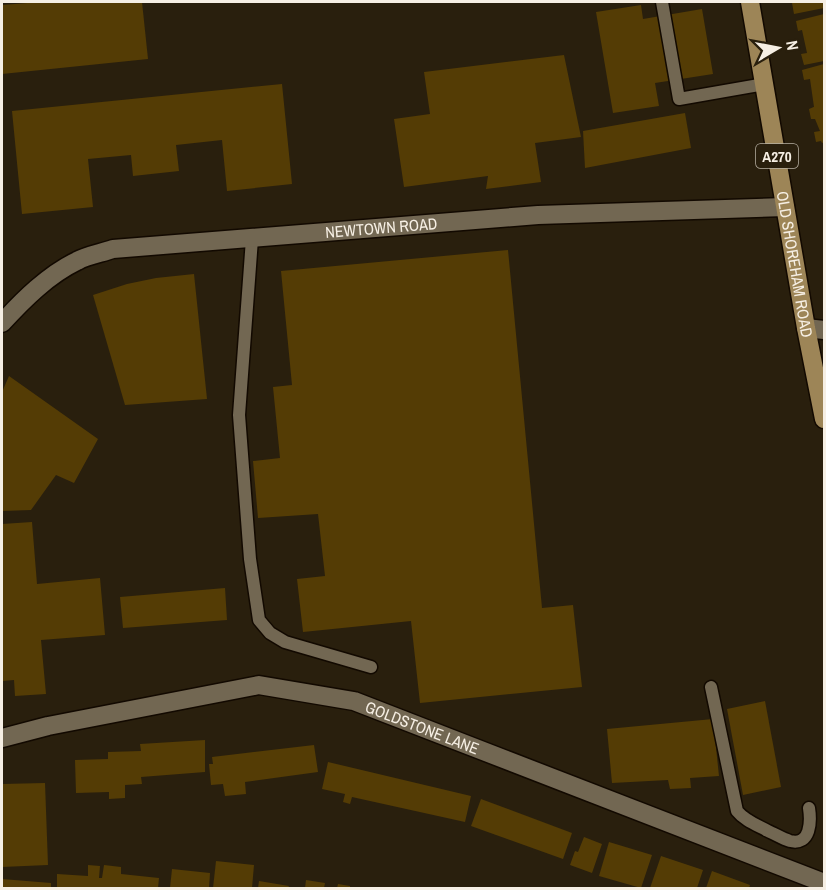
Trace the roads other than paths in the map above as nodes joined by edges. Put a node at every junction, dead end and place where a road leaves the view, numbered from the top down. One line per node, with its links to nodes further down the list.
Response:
1 (662, 2): 3 (lane)
2 (750, 2): 3 (main road, OLD SHOREHAM ROAD / A270)
3 (765, 84): 4 (main road, OLD SHOREHAM ROAD / A270)
4 (785, 207): 5 (street, NEWTOWN ROAD); 7 (main road, OLD SHOREHAM ROAD / A270)
5 (252, 239): 6 (street, NEWTOWN ROAD); 9 (lane)
6 (2, 323)
7 (815, 329): 8 (main road, OLD SHOREHAM ROAD / A270)
8 (825, 419)
9 (371, 666)
10 (711, 687): 12 (lane)
11 (2, 738): 13 (street, GOLDSTONE LANE)
12 (809, 808)
13 (825, 883)

